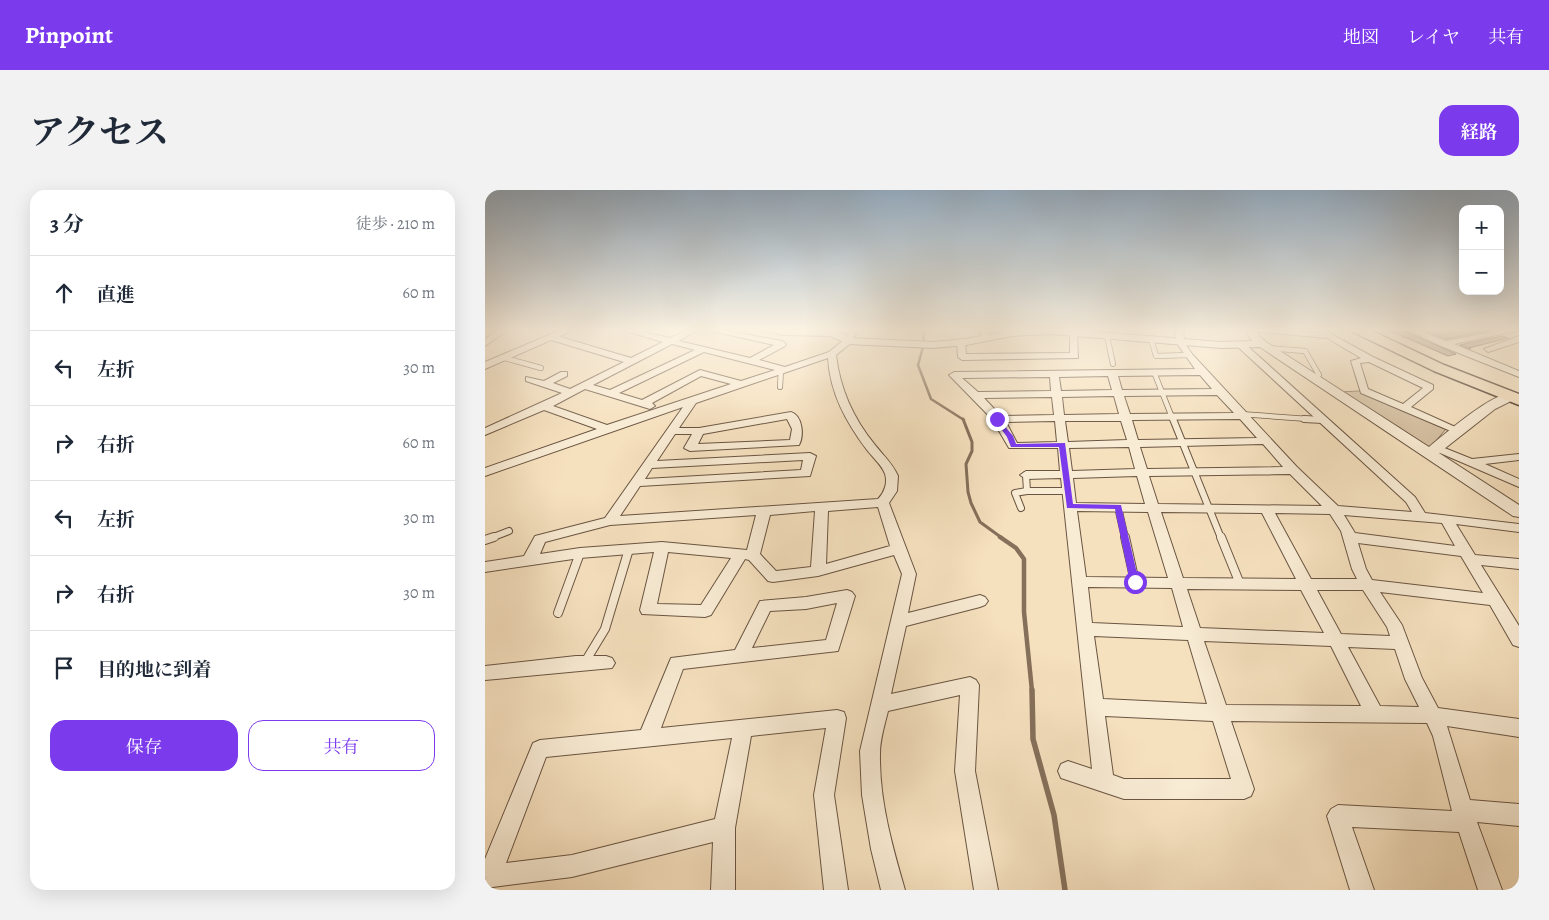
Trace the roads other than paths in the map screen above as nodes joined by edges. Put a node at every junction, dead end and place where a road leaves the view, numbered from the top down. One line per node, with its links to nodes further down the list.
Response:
1 (518, 362): 16 (lane)
2 (631, 362): 28 (street)
3 (677, 362): 33 (street)
4 (753, 362): 18 (street)
5 (808, 362): 18 (street)
6 (832, 362): 72 (street)
7 (1112, 362): 17 (lane)
8 (1193, 362): 20 (street)
9 (1258, 362): 48 (street)
10 (1288, 362): 25 (street)
11 (1311, 362): 25 (lane)
12 (1355, 362): 41 (street)
13 (1376, 362): 41 (street)
14 (1427, 362): 37 (highway)
15 (1488, 362): 23 (street)
16 (541, 368)
17 (1113, 368): 19 (street); 21 (street); 35 (street)
18 (782, 370): 27 (street); 29 (lane)
19 (1154, 372): 20 (street); 32 (lane)
20 (1202, 372): 31 (street)
21 (1054, 373): 34 (street); 36 (street)
22 (564, 374): 26 (street)
23 (1519, 374)
24 (529, 379): 26 (street)
25 (1313, 379): 58 (street)
26 (544, 384): 30 (street)
27 (740, 384): 38 (street); 39 (street)
28 (583, 386): 30 (street); 33 (street)
29 (780, 387)
30 (570, 392): 40 (street)
31 (1219, 392): 32 (street); 43 (street)
32 (1162, 393): 35 (street); 44 (lane)
33 (610, 394): 39 (street)
34 (1057, 394): 35 (street); 36 (street); 46 (street)
35 (1119, 394): 45 (street)
36 (974, 395): 47 (street)
37 (1515, 398): 50 (street)
38 (693, 400): 42 (street); 51 (street)
39 (643, 404): 42 (street)
40 (544, 406): 49 (street); 53 (street)
41 (1404, 408): 50 (street)
42 (663, 410): 49 (street)
43 (1241, 415): 44 (street); 48 (lane); 54 (street)
44 (1172, 416): 45 (street); 55 (lane)
45 (1126, 417): 46 (street); 56 (street)
46 (1059, 418): 47 (street); 57 (street)
47 (997, 419): 57 (street)
48 (1323, 420): 83 (street)
49 (607, 429): 63 (street)
50 (1457, 430): 58 (street)
51 (672, 431): 52 (street); 61 (street)
52 (699, 431): 52 (street)
53 (485, 432)
54 (1266, 441): 55 (street); 62 (street)
55 (1182, 442): 56 (street); 64 (lane)
56 (1133, 443): 57 (street); 65 (street)
57 (1062, 445): 66 (street)
58 (1433, 451): 60 (street); 82 (street)
59 (1519, 457): 60 (street)
60 (1471, 462): 68 (street)
61 (648, 465): 69 (street); 69 (street)
62 (1293, 470): 64 (street); 80 (street)
63 (485, 472)
64 (1194, 472): 65 (street); 78 (lane)
65 (1143, 473): 66 (street); 77 (street)
66 (1065, 474): 67 (street); 71 (street)
67 (1026, 475): 70 (lane)
68 (1519, 482)
69 (636, 483): 85 (street)
70 (1027, 491): 71 (lane); 76 (lane)
71 (1067, 491): 74 (street)
72 (882, 503): 73 (street); 92 (street)
73 (822, 507): 81 (street); 99 (street)
74 (1069, 507): 75 (street); 100 (street)
75 (1118, 507): 77 (street); 101 (lane)
76 (1021, 508)
77 (1153, 508): 78 (street); 102 (street)
78 (1207, 508): 79 (street); 103 (lane)
79 (1266, 509): 80 (street); 104 (street)
80 (1334, 510): 83 (street); 88 (street)
81 (764, 511): 85 (street); 94 (street)
82 (1518, 512)
83 (1421, 517): 84 (street)
84 (1446, 519): 86 (street); 95 (street)
85 (609, 520): 96 (street)
86 (1519, 528)
87 (509, 531): 89 (lane)
88 (1350, 537): 95 (street); 105 (street)
89 (485, 540)
90 (662, 547): 91 (street); 94 (street); 94 (street)
91 (629, 549): 93 (street); 116 (lane)
92 (898, 549): 99 (street); 109 (street)
93 (580, 552): 96 (street); 108 (lane)
94 (747, 554): 99 (street)
95 (1468, 555): 97 (street); 106 (street)
96 (530, 559): 98 (street)
97 (1519, 564)
98 (485, 567)
99 (818, 571)
100 (1079, 582): 101 (street); 110 (street)
101 (1135, 582): 102 (street)
102 (1178, 583): 103 (street); 111 (street)
103 (1240, 584): 104 (street)
104 (1306, 584): 105 (street); 112 (street)
105 (1367, 585): 106 (street); 114 (street)
106 (1495, 600): 113 (street)
107 (981, 601): 109 (street)
108 (558, 613)
109 (899, 621): 119 (street)
110 (1085, 629): 111 (street); 120 (street)
111 (1195, 634): 112 (street); 121 (street)
112 (1335, 640): 114 (street); 122 (street)
113 (1519, 640)
114 (1403, 643): 123 (street)
115 (740, 656): 115 (street); 126 (street)
116 (585, 663): 117 (street); 118 (street)
117 (606, 663)
118 (485, 673)
119 (879, 705): 135 (street); 136 (street)
120 (1095, 707): 121 (street); 128 (street)
121 (1221, 713): 122 (street); 128 (street)
122 (1375, 714): 123 (street)
123 (1432, 715): 124 (street); 130 (street)
124 (1519, 728)
125 (743, 729): 126 (street); 131 (street); 134 (street)
126 (647, 738): 132 (street)
127 (1068, 771): 128 (street)
128 (1104, 783)
129 (1519, 815): 130 (street)
130 (1464, 816): 137 (street); 138 (street)
131 (724, 828): 132 (street); 133 (street)
132 (487, 877)
133 (723, 890)
134 (836, 890)
135 (893, 890)
136 (986, 890)
137 (1362, 890)
138 (1490, 890)

